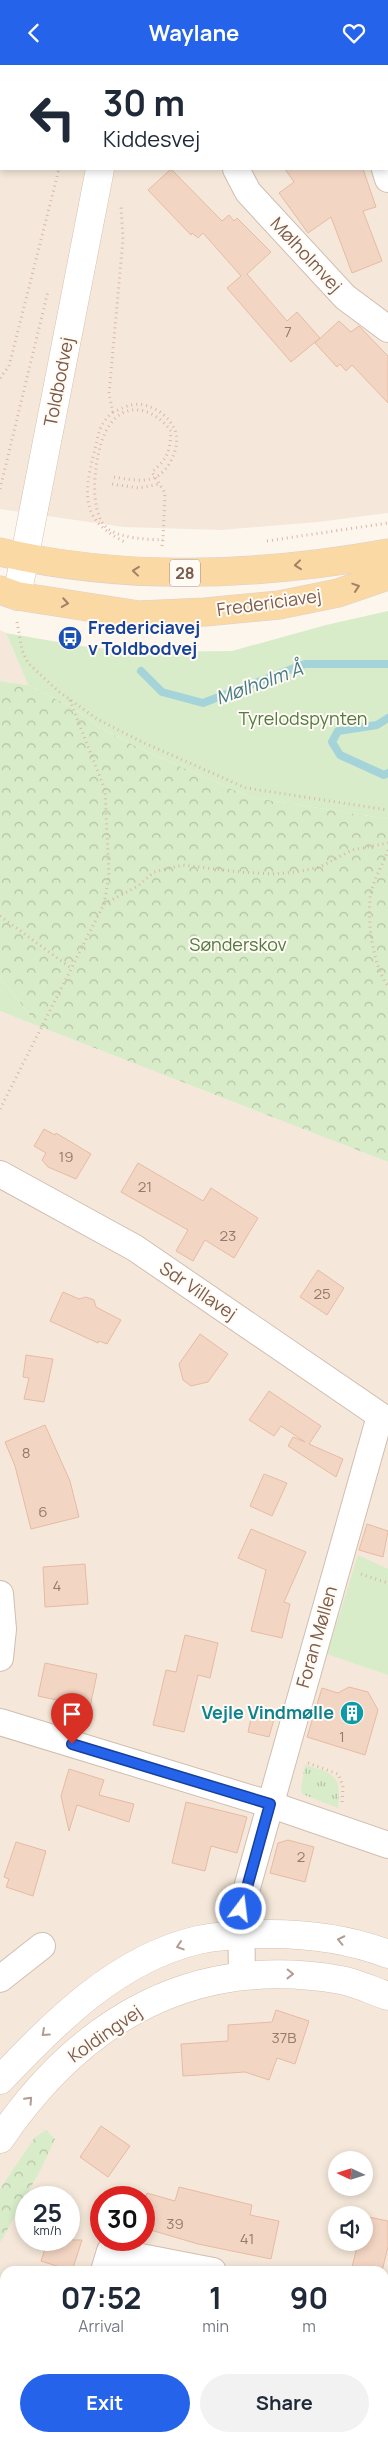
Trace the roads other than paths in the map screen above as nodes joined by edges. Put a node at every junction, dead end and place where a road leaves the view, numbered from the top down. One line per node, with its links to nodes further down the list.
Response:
1 (100, 170): 5 (main road, Toldbodvej)
2 (236, 170): 3 (street, Mølholmvej)
3 (388, 329)
4 (388, 553): 5 (main road, Fredericiavej / 28, one-way to 5)
5 (12, 555): 7 (main road, Toldbodvej)
6 (388, 577): 7 (main road, Fredericiavej / 28, one-way to 6)
7 (11, 602)
8 (0, 1174): 9 (street, Sdr Villavej)
9 (384, 1419): 13 (street, Foran Møllen)
10 (0, 1594): 11 (street)
11 (0, 1657)
12 (0, 1722): 13 (street)
13 (270, 1804): 14 (street); 15 (street, Foran Møllen)
14 (388, 1845)
15 (240, 1935): 17 (main road, Koldingvej, one-way to 15); 18 (street, Foran Møllen); 21 (main road, Koldingvej, one-way to 21)
16 (42, 1946): 19 (street)
17 (388, 1953)
18 (242, 1976): 20 (main road, Koldingvej, one-way to 20); 22 (main road, Koldingvej, one-way to 18)
19 (0, 1979)
20 (388, 1996)
21 (0, 2080)
22 (0, 2139)
23 (106, 2266): 24 (street)
24 (187, 2266)

